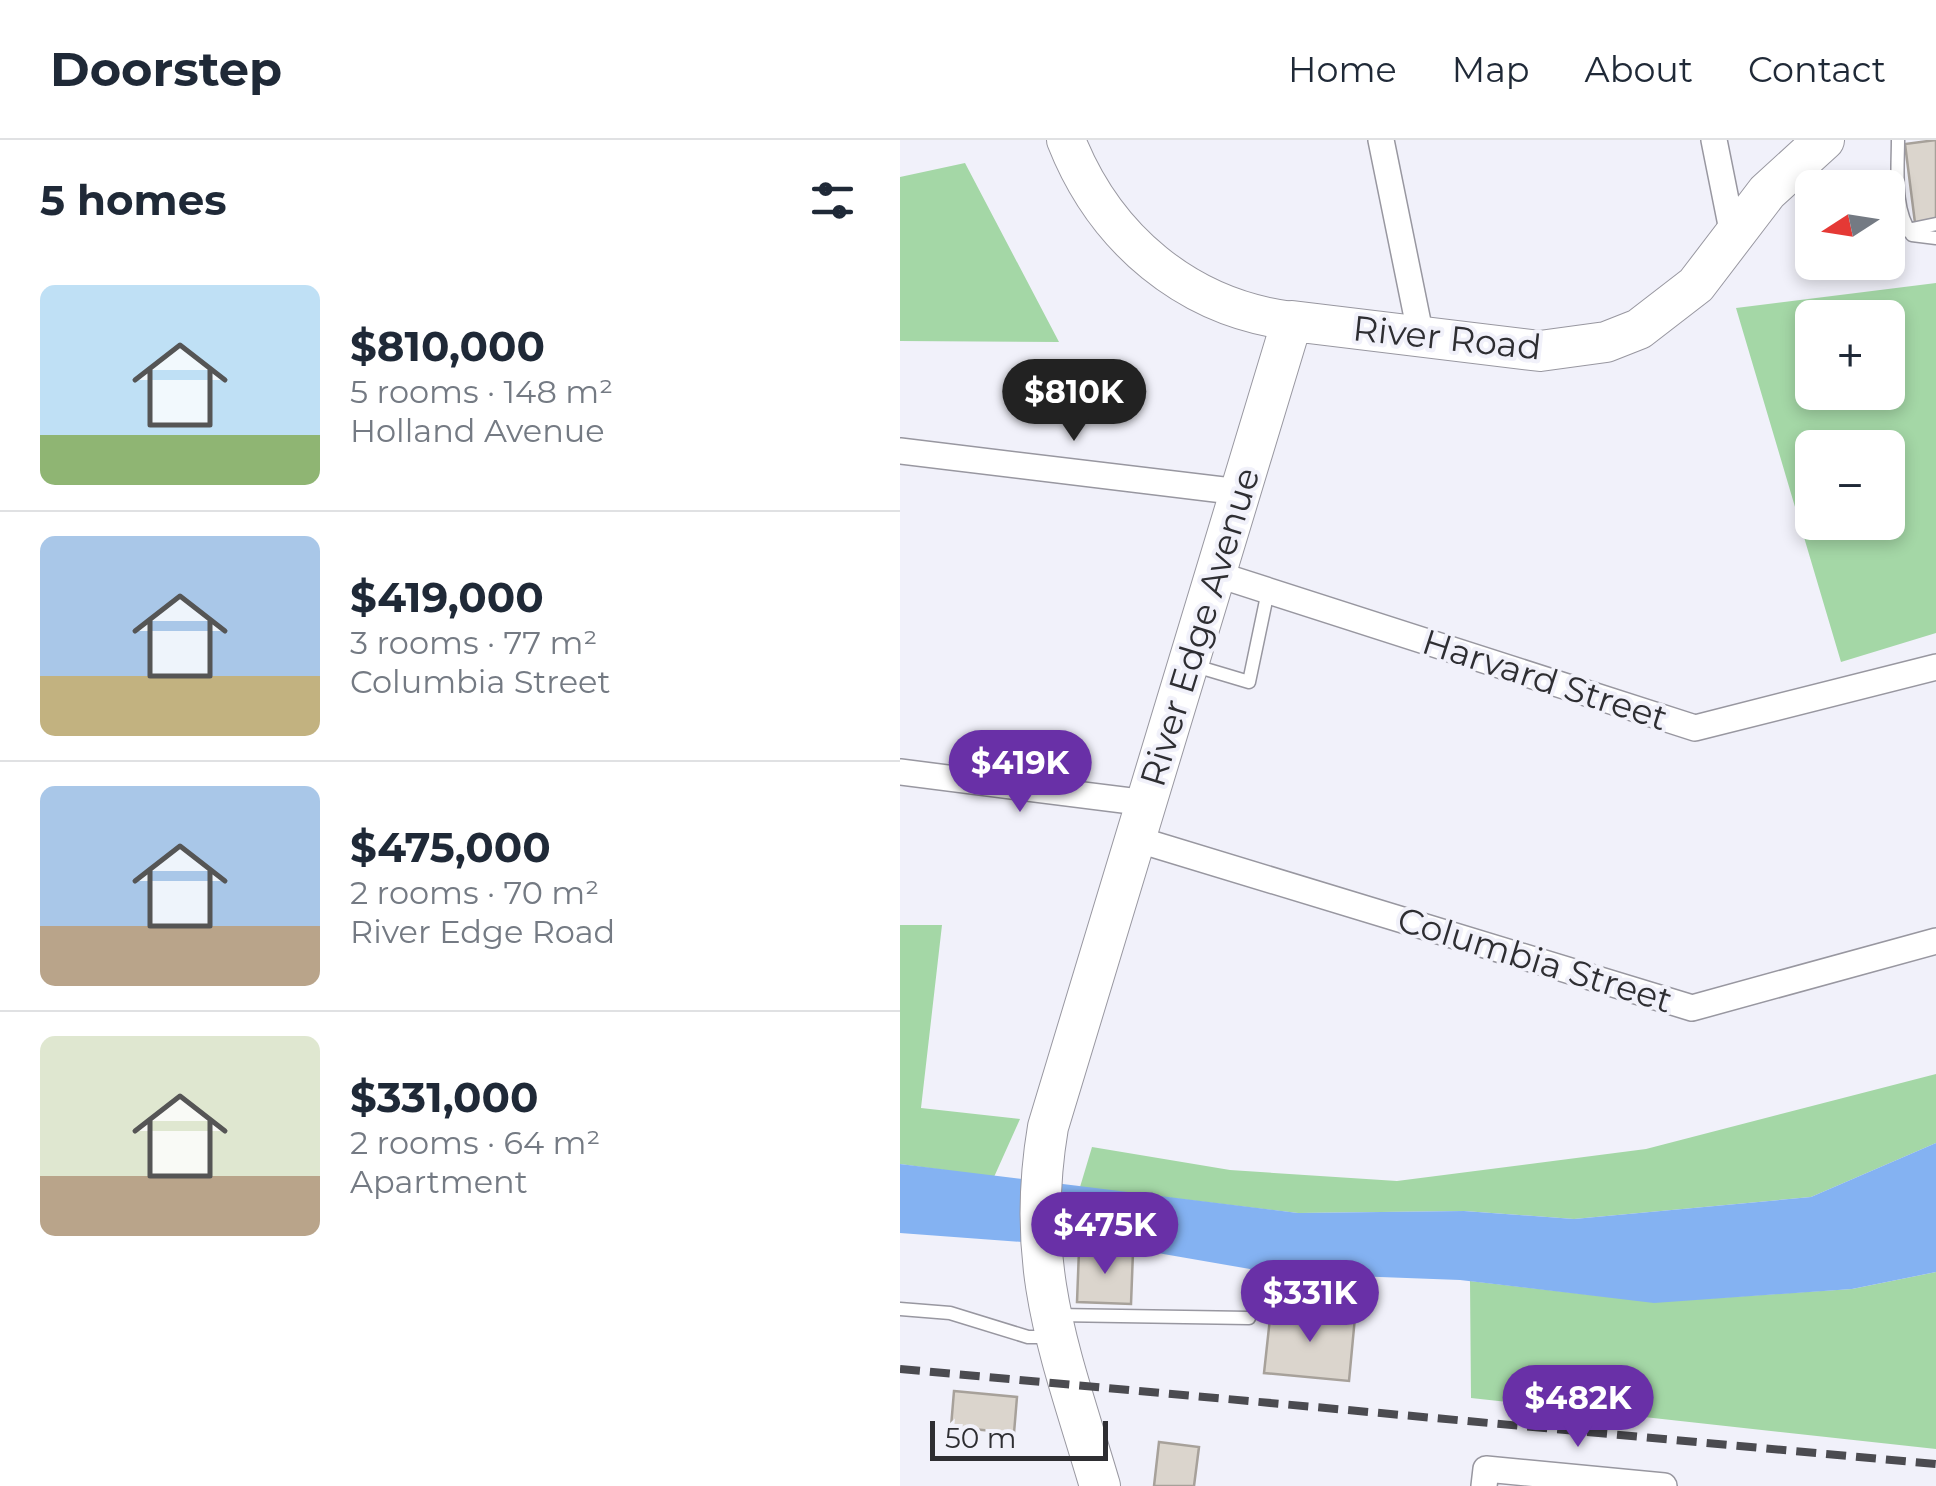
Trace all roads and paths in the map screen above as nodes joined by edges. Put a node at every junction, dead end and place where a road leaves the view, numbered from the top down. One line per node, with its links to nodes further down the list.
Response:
1 (1066, 140): 10 (main road, River Road)
2 (1380, 140): 11 (street)
3 (1714, 140): 8 (street)
4 (1824, 140): 8 (main road, River Road)
5 (1898, 140): 7 (lane)
6 (1936, 224): 7 (lane)
7 (1907, 228): 9 (lane)
8 (1733, 235): 11 (main road, River Road)
9 (1936, 238)
10 (1292, 321): 11 (main road, River Road); 13 (main road, River Edge Avenue)
11 (1421, 337)
12 (900, 451): 13 (street)
13 (1240, 492): 14 (main road, River Edge Avenue)
14 (1216, 574): 15 (street, Harvard Street); 16 (main road, River Edge Avenue)
15 (1268, 591): 16 (lane); 17 (street, Harvard Street)
16 (1189, 664): 19 (main road, River Edge Avenue)
17 (1936, 666)
18 (900, 772): 19 (street, Columbia Street)
19 (1142, 821): 20 (street, Columbia Street); 23 (main road, River Edge Avenue)
20 (1936, 941)
21 (900, 1309): 23 (lane)
22 (1249, 1318): 23 (lane)
23 (1051, 1326): 25 (main road, River Edge Avenue)
24 (1485, 1478): 26 (street)
25 (1100, 1486)
26 (1664, 1486)

